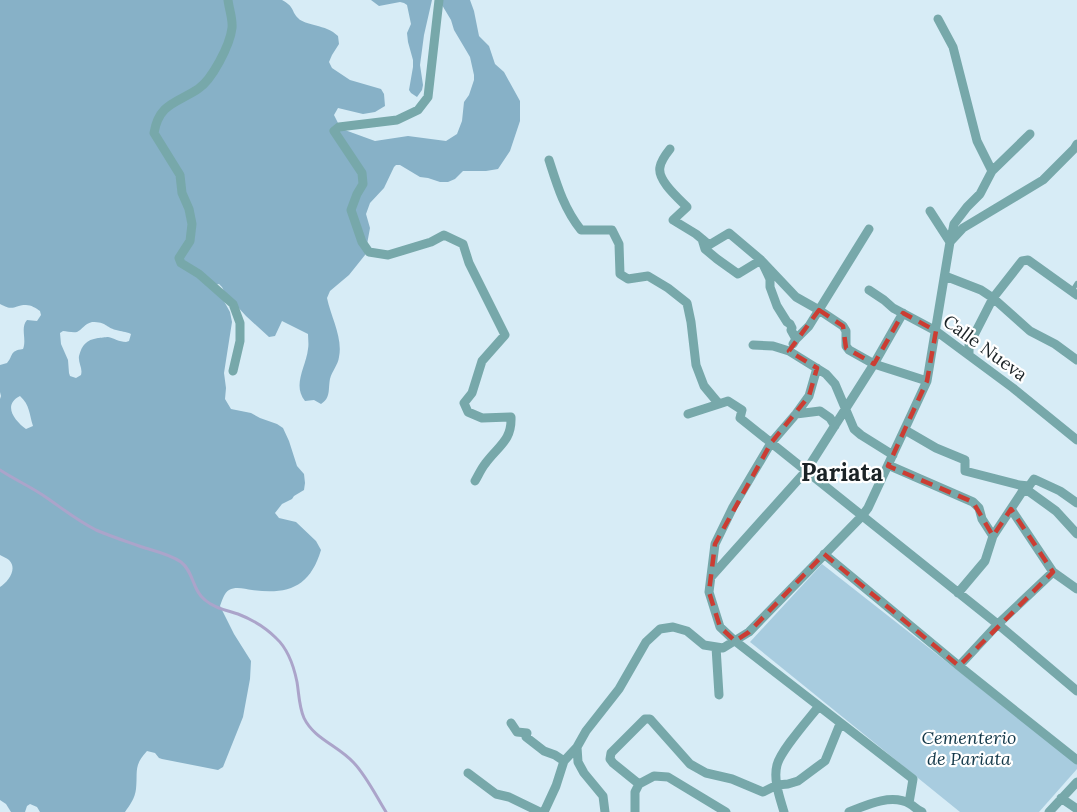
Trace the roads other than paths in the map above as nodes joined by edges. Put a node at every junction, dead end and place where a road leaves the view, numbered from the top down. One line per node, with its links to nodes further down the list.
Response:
1 (228, 0): 28 (street)
2 (439, 0): 41 (street)
3 (938, 19): 8 (street)
4 (1030, 134): 8 (street)
5 (1077, 144): 12 (street)
6 (669, 149): 11 (street)
7 (549, 160): 30 (street)
8 (992, 171): 12 (street)
9 (930, 211): 12 (street)
10 (869, 230): 18 (street)
11 (702, 239): 13 (street); 13 (street)
12 (950, 242): 14 (street)
13 (761, 260): 18 (street); 21 (street)
14 (945, 276): 17 (street); 20 (street)
15 (869, 290): 19 (street, Calle Nueva)
16 (1075, 290): 17 (street)
17 (993, 298): 24 (street); 25 (street)
18 (819, 310): 21 (street); 26 (street)
19 (903, 314): 20 (street, Calle Nueva); 26 (street)
20 (936, 331): 24 (street, Calle Nueva); 29 (street)
21 (796, 339): 23 (street)
22 (753, 345): 23 (street)
23 (789, 351): 27 (street)
24 (969, 355): 36 (street, Calle Nueva)
25 (1077, 360)
26 (874, 364): 29 (street); 31 (street)
27 (817, 368): 31 (street); 33 (street)
28 (233, 371)
29 (927, 381): 35 (street)
30 (719, 404): 32 (street); 37 (street)
31 (846, 409): 34 (street); 38 (street)
32 (688, 414)
33 (796, 414): 34 (street); 37 (street)
34 (835, 426): 40 (street)
35 (905, 430): 38 (street); 42 (street)
36 (1077, 440)
37 (771, 442): 40 (street); 49 (street)
38 (893, 455): 39 (street)
39 (888, 465): 44 (street); 46 (street)
40 (806, 471): 44 (street); 49 (street)
41 (475, 482)
42 (1077, 503)
43 (1011, 508): 45 (street); 46 (street); 48 (street)
44 (862, 516): 47 (street); 51 (street)
45 (1077, 534)
46 (993, 536): 51 (street)
47 (824, 554): 53 (street); 55 (street)
48 (1053, 572): 50 (street); 52 (street)
49 (711, 577): 53 (street)
50 (1077, 589)
51 (958, 593): 52 (street)
52 (998, 624): 55 (street); 57 (street)
53 (735, 641): 54 (street); 59 (street)
54 (716, 647): 58 (street); 62 (street)
55 (958, 666): 63 (street)
56 (1077, 676): 57 (street)
57 (1074, 688)
58 (719, 695)
59 (819, 706): 61 (street); 68 (street)
60 (511, 723): 64 (street)
61 (840, 724): 68 (street); 70 (street)
62 (577, 747): 64 (street); 74 (street)
63 (1077, 760)
64 (564, 761): 73 (street)
65 (468, 773): 73 (street)
66 (1077, 782): 69 (street)
67 (639, 784): 68 (street); 72 (street); 75 (street)
68 (777, 785): 76 (street)
69 (1061, 798): 71 (street); 79 (street)
70 (909, 803): 77 (street); 78 (street)
71 (1077, 809)
72 (721, 810)
73 (542, 812)
74 (605, 812)
75 (635, 812)
76 (784, 812)
77 (849, 812)
78 (922, 812)
79 (1049, 812)

